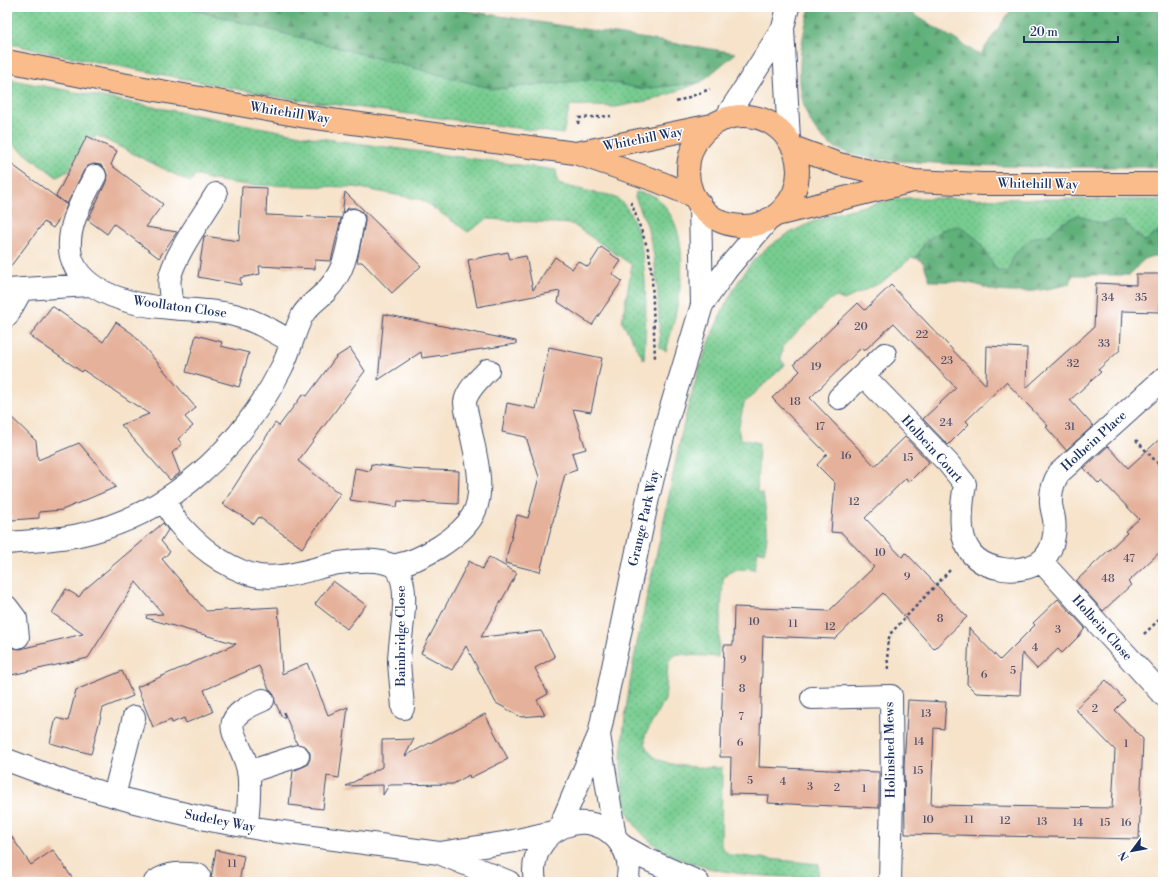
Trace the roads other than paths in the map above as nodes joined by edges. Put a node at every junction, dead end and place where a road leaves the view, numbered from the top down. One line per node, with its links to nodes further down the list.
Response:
1 (788, 7): 2 (street)
2 (783, 28): 4 (street); 5 (street)
3 (7, 61): 6 (main road, Whitehill Way)
4 (718, 122): 5 (main road); 6 (main road, Whitehill Way); 11 (main road)
5 (791, 143): 8 (main road, Whitehill Way); 12 (main road)
6 (575, 153): 11 (main road, Whitehill Way)
7 (95, 176): 14 (street)
8 (914, 181): 9 (main road, Whitehill Way); 12 (main road, Whitehill Way)
9 (1163, 184)
10 (216, 194): 17 (street)
11 (698, 201): 12 (main road); 16 (street, Grange Park Way)
12 (772, 217): 16 (street, Grange Park Way)
13 (353, 220): 19 (street)
14 (89, 285): 15 (street); 17 (street, Woollaton Close)
15 (14, 289): 18 (street)
16 (702, 305): 36 (street, Grange Park Way)
17 (173, 308): 19 (street, Woollaton Close)
18 (7, 316)
19 (292, 342): 25 (street)
20 (885, 354): 22 (street)
21 (488, 370): 28 (street)
22 (863, 375): 24 (street); 27 (street, Holbein Court)
23 (1163, 379): 27 (street, Holbein Place)
24 (839, 398)
25 (165, 500): 26 (street); 28 (street)
26 (7, 543)
27 (1041, 561): 31 (street, Holbein Close)
28 (394, 566): 34 (street, Bainbridge Close)
29 (7, 607): 30 (street)
30 (18, 637)
31 (1163, 695)
32 (812, 698): 51 (street, Holinshed Mews)
33 (263, 700): 39 (street)
34 (403, 708)
35 (134, 717): 40 (street)
36 (599, 735): 42 (street, Grange Park Way); 43 (street, Grange Park Way)
37 (298, 756): 39 (street)
38 (7, 760): 40 (street, Sudeley Way)
39 (248, 772): 41 (street)
40 (114, 796): 41 (street, Sudeley Way)
41 (247, 826): 44 (street, Sudeley Way)
42 (556, 830): 43 (street, Sudeley Way); 44 (street, Sudeley Way); 48 (street)
43 (618, 841): 49 (street, Grange Park Way); 50 (street)
44 (439, 853): 47 (street, Sudeley Way)
45 (199, 875): 46 (street)
46 (154, 882)
47 (509, 882)
48 (535, 882)
49 (627, 882)
50 (698, 882)
51 (890, 882)

